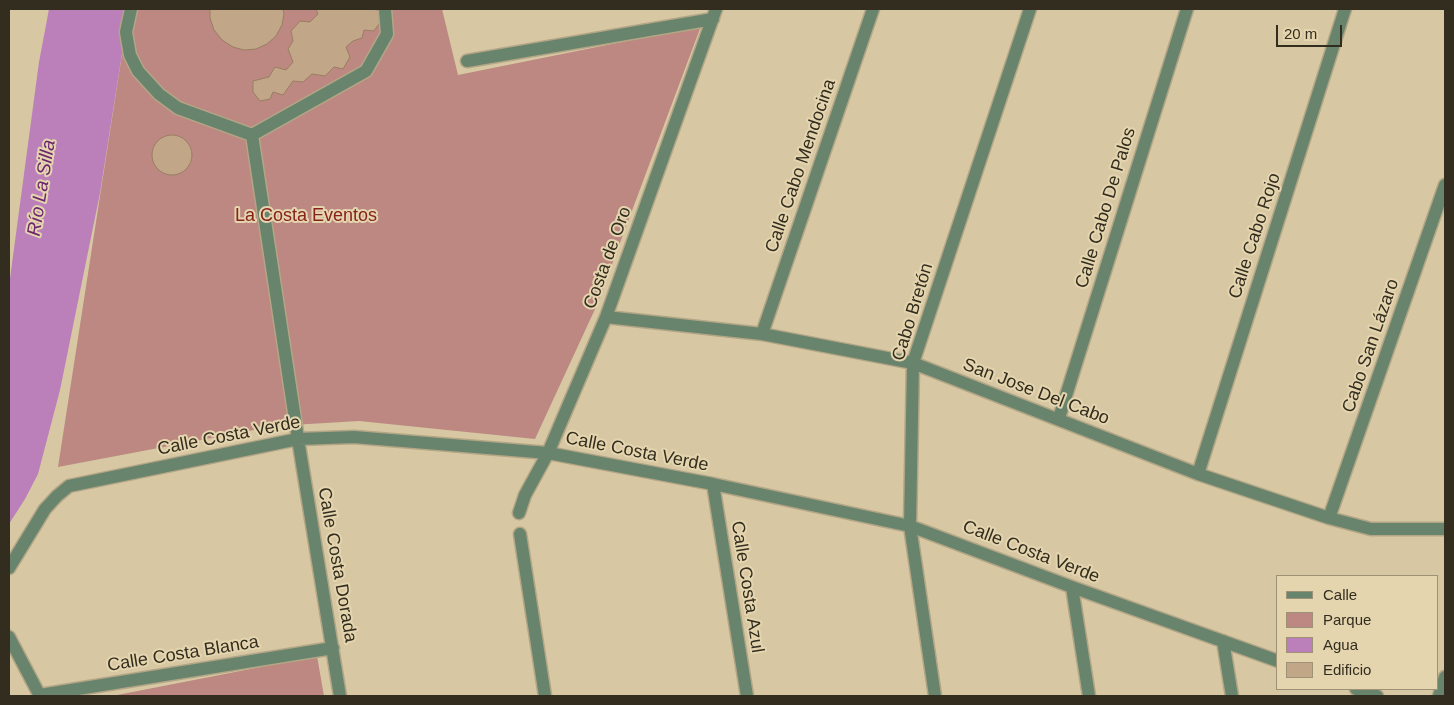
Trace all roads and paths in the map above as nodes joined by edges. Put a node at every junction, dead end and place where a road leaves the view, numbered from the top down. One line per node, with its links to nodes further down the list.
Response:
1 (131, 9): 9 (street)
2 (385, 9): 9 (street)
3 (873, 9): 12 (street, Calle Cabo Mendocina)
4 (1030, 9): 13 (street, Cabo Bretón)
5 (1187, 9): 14 (street, Calle Cabo De Palos)
6 (1346, 9): 17 (street, Calle Cabo Rojo)
7 (715, 14): 8 (street); 11 (street, Costa de Oro)
8 (467, 61)
9 (252, 135): 15 (street, Calle Costa Dorada)
10 (1445, 185): 20 (street, Cabo San Lázaro)
11 (606, 317): 12 (street, San Jose Del Cabo); 16 (street, Costa de Oro)
12 (762, 334): 13 (street, San Jose Del Cabo)
13 (913, 363): 14 (street, San Jose Del Cabo); 21 (street, Cabo Bretón)
14 (1059, 418): 17 (street, San Jose Del Cabo)
15 (298, 439): 16 (street, Calle Costa Verde); 24 (street, Calle Costa Verde); 28 (street, Calle Costa Dorada)
16 (548, 453): 18 (street, Calle Costa Verde); 19 (street, Costa de Oro)
17 (1198, 474): 20 (street, San Jose Del Cabo)
18 (713, 484): 21 (street, Calle Costa Verde); 35 (street, Calle Costa Azul)
19 (519, 513)
20 (1329, 518): 22 (street, San Jose Del Cabo)
21 (910, 526): 25 (street, Calle Costa Verde); 36 (street, Cabo Bretón)
22 (1445, 529)
23 (520, 534): 34 (street)
24 (9, 568)
25 (1072, 587): 27 (street, Calle Costa Verde); 37 (street)
26 (9, 637): 32 (street)
27 (1223, 641): 29 (street, Calle Costa Verde); 38 (street)
28 (333, 648): 32 (street, Calle Costa Blanca); 33 (street, Calle Costa Dorada)
29 (1276, 660)
30 (1445, 677): 40 (street)
31 (1359, 690): 39 (street)
32 (40, 696)
33 (340, 696)
34 (545, 696)
35 (747, 696)
36 (935, 696)
37 (1089, 696)
38 (1232, 696)
39 (1377, 696)
40 (1438, 696)

